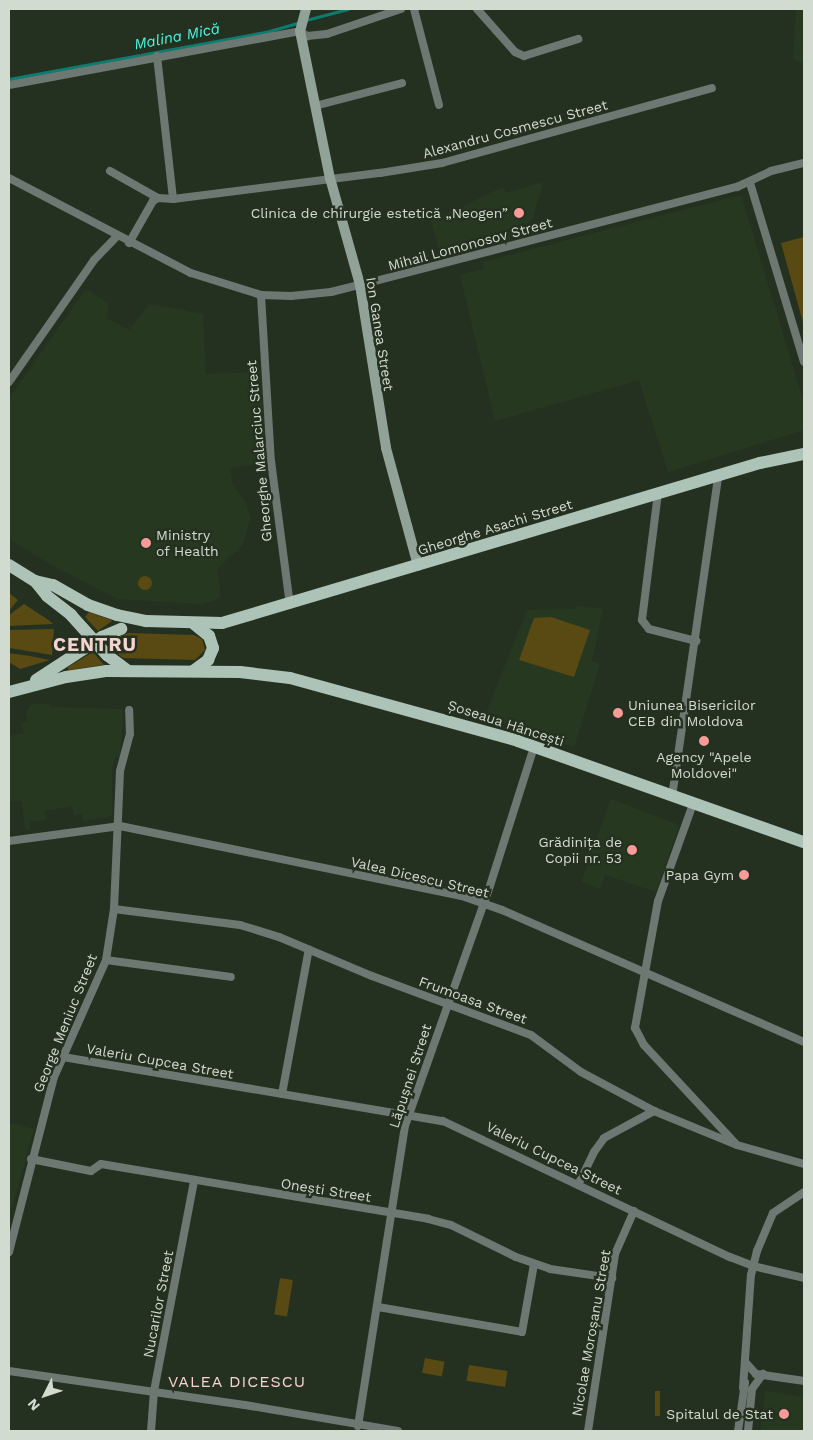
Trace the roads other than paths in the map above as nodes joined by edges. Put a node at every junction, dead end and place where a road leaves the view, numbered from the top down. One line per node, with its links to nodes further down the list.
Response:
1 (306, 9): 5 (street)
2 (402, 9): 5 (street)
3 (414, 9): 11 (street)
4 (477, 9): 6 (street)
5 (300, 31): 7 (street); 12 (street, Ion Ganea Street)
6 (578, 38)
7 (157, 56): 9 (street); 19 (street)
8 (402, 83): 12 (street)
9 (9, 85)
10 (712, 88): 16 (street, Alexandru Cosmescu Street)
11 (439, 105)
12 (315, 106): 16 (street, Ion Ganea Street)
13 (804, 163): 17 (street, Mihail Lomonosov Street)
14 (110, 171): 18 (street, Alexandru Cosmescu Street)
15 (9, 178): 20 (street, Mihail Lomonosov Street)
16 (330, 178): 19 (street, Alexandru Cosmescu Street); 22 (street, Ion Ganea Street)
17 (750, 183): 22 (street, Mihail Lomonosov Street); 24 (street)
18 (158, 198): 19 (street, Alexandru Cosmescu Street); 21 (street)
19 (173, 200)
20 (117, 236): 21 (street, Mihail Lomonosov Street); 25 (street)
21 (129, 243): 23 (street, Mihail Lomonosov Street)
22 (360, 286): 23 (street, Mihail Lomonosov Street); 30 (street, Ion Ganea Street)
23 (261, 295): 32 (street, Gheorghe Malarciuc Street)
24 (804, 362)
25 (9, 382)
26 (804, 454): 27 (main road, Gheorghe Asachi Street)
27 (718, 476): 28 (main road, Gheorghe Asachi Street); 36 (street)
28 (658, 493): 30 (main road, Gheorghe Asachi Street); 36 (street)
29 (9, 565): 31 (main road)
30 (418, 566): 32 (main road, Gheorghe Asachi Street)
31 (35, 581): 33 (main road); 37 (main road)
32 (290, 605): 34 (main road, Gheorghe Asachi Street)
33 (146, 621): 34 (main road, Gheorghe Asachi Street); 35 (main road)
34 (194, 624): 40 (main road)
35 (121, 629): 37 (main road); 38 (main road)
36 (696, 641): 44 (street)
37 (95, 642): 38 (main road); 41 (main road)
38 (114, 662): 39 (main road)
39 (126, 670): 40 (main road, Șoseaua Hâncești); 41 (main road, Șoseaua Hâncești)
40 (190, 672): 43 (main road, Șoseaua Hâncești)
41 (13, 690)
42 (129, 710): 46 (street, George Meniuc Street)
43 (534, 747): 44 (main road, Șoseaua Hâncești); 49 (street, Lăpușnei Street)
44 (672, 797): 45 (main road, Șoseaua Hâncești)
45 (693, 804): 48 (main road, Șoseaua Hâncești); 53 (street)
46 (120, 826): 47 (street, Valea Dicescu Street); 49 (street, Valea Dicescu Street); 50 (street, George Meniuc Street)
47 (9, 841)
48 (804, 842)
49 (484, 903): 53 (street, Valea Dicescu Street); 55 (street, Lăpușnei Street)
50 (114, 909): 51 (street, Frumoasa Street); 52 (street, George Meniuc Street)
51 (309, 949): 55 (street, Frumoasa Street); 58 (street)
52 (106, 960): 54 (street); 57 (street, George Meniuc Street)
53 (644, 971): 56 (street, Valea Dicescu Street); 61 (street)
54 (231, 977)
55 (447, 1002): 59 (street, Frumoasa Street); 60 (street, Lăpușnei Street)
56 (804, 1042)
57 (63, 1057): 58 (street, Valeriu Cupcea Street); 62 (street, George Meniuc Street)
58 (282, 1094): 60 (street, Valeriu Cupcea Street)
59 (654, 1112): 61 (street, Frumoasa Street); 65 (street)
60 (410, 1113): 65 (street, Valeriu Cupcea Street); 68 (street, Lăpușnei Street)
61 (737, 1145): 63 (street, Frumoasa Street)
62 (31, 1159): 64 (street, Onești Street); 69 (street, George Meniuc Street)
63 (804, 1164)
64 (194, 1181): 68 (street, Onești Street); 80 (street, Nucarilor Street)
65 (578, 1184): 67 (street, Valeriu Cupcea Street)
66 (804, 1192): 71 (street)
67 (634, 1211): 71 (street, Valeriu Cupcea Street); 72 (street, Nicolae Moroșanu Street)
68 (391, 1213): 70 (street, Onești Street); 74 (street, Lăpușnei Street)
69 (9, 1252)
70 (534, 1264): 72 (street, Onești Street); 74 (street)
71 (753, 1266): 73 (street, Valeriu Cupcea Street); 75 (street)
72 (612, 1278): 84 (street, Nicolae Moroșanu Street)
73 (804, 1278)
74 (378, 1307): 81 (street, Lăpușnei Street)
75 (746, 1363): 77 (street); 79 (street)
76 (9, 1371): 80 (street)
77 (759, 1374): 78 (street); 79 (street); 86 (street)
78 (804, 1381)
79 (743, 1388): 85 (street)
80 (154, 1391): 81 (street); 82 (street, Nucarilor Street)
81 (358, 1426): 83 (street)
82 (151, 1431)
83 (398, 1431)
84 (588, 1431)
85 (738, 1431)
86 (748, 1431)

